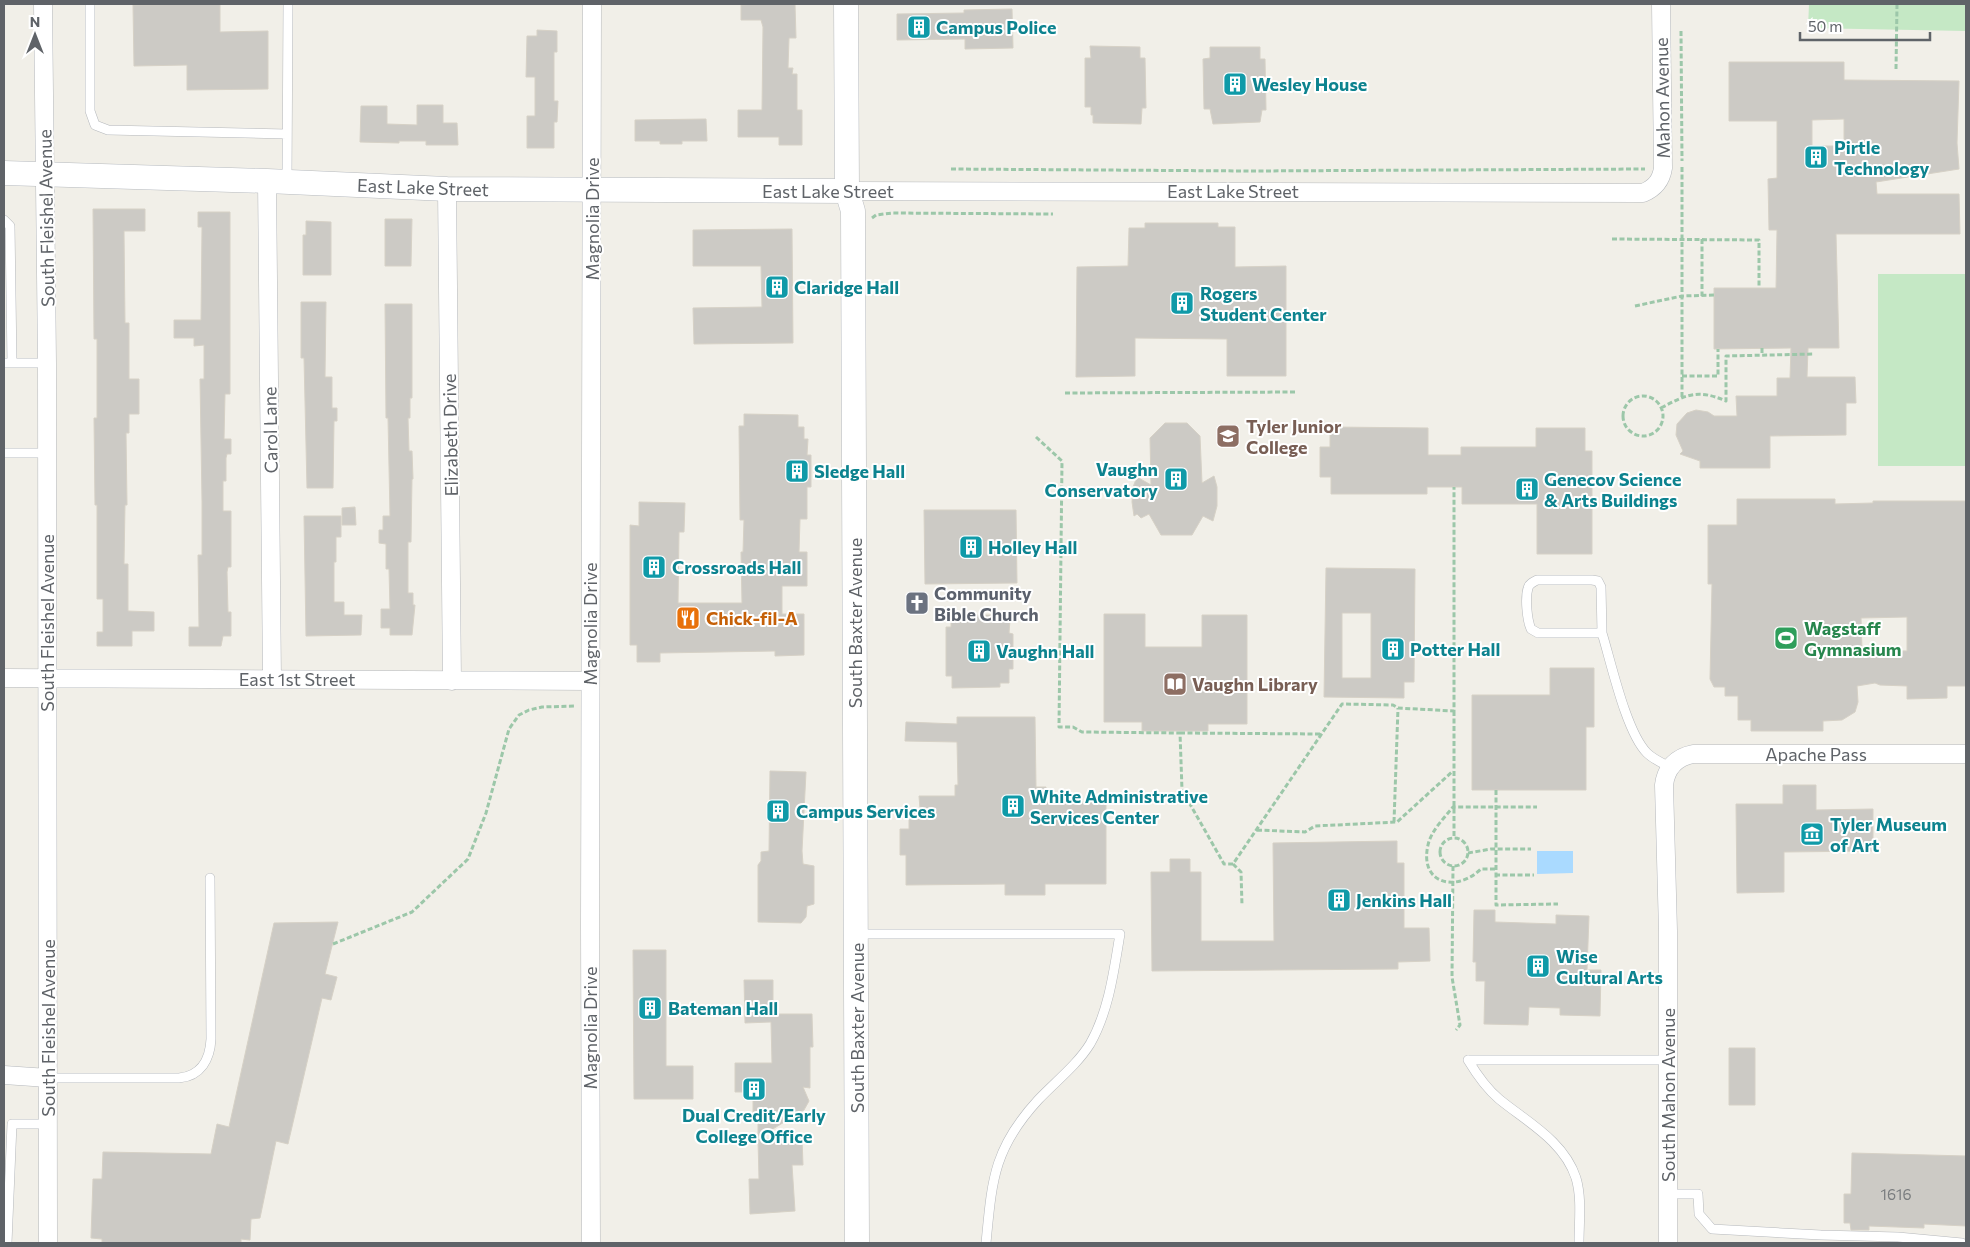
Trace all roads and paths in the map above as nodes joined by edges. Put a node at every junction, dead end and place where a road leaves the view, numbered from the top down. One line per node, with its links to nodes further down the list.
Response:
1 (43, 4): 14 (street, South Fleishel Avenue)
2 (90, 4): 10 (lane)
3 (288, 4): 10 (lane)
4 (592, 4): 17 (street, Magnolia Drive)
5 (846, 4): 19 (street, South Baxter Avenue)
6 (1661, 4): 11 (street, Mahon Avenue)
7 (1897, 4): 9 (path)
8 (1681, 31): 24 (path)
9 (1896, 69)
10 (287, 134): 15 (lane)
11 (1663, 168): 12 (path); 18 (street, Mahon Avenue)
12 (951, 170)
13 (4, 173): 14 (street, East Lake Street)
14 (45, 173): 15 (street, East Lake Street); 36 (street, South Fleishel Avenue)
15 (277, 181): 16 (street, East Lake Street); 49 (street, Carol Lane)
16 (447, 189): 17 (street, East Lake Street); 50 (street, Elizabeth Drive)
17 (592, 189): 19 (street, East Lake Street); 51 (street, Magnolia Drive)
18 (1651, 189): 19 (street, East Lake Street)
19 (847, 191): 79 (street, South Baxter Avenue)
20 (1053, 214): 22 (path)
21 (4, 220): 35 (lane)
22 (870, 224)
23 (1612, 238): 24 (path)
24 (1681, 238): 25 (path); 28 (path)
25 (1702, 238): 26 (path); 29 (path)
26 (1759, 288)
27 (1714, 295): 29 (path)
28 (1682, 296): 29 (path); 30 (path); 37 (path)
29 (1702, 296)
30 (1635, 306)
31 (1762, 348): 34 (path)
32 (1718, 349): 37 (path)
33 (1814, 354): 34 (path)
34 (1762, 355): 40 (path)
35 (8, 363): 36 (lane)
36 (47, 363): 44 (street, South Fleishel Avenue)
37 (1682, 376): 40 (path)
38 (1297, 392): 39 (path)
39 (1065, 393)
40 (1682, 397): 41 (path)
41 (1661, 408): 41 (path)
42 (1036, 437): 55 (path)
43 (4, 453): 44 (lane)
44 (47, 453): 48 (street, South Fleishel Avenue)
45 (1454, 487): 54 (path)
46 (1602, 633): 46 (lane); 58 (lane)
47 (4, 678): 48 (street, East 1st Street)
48 (47, 678): 49 (street, East 1st Street); 84 (street, South Fleishel Avenue)
49 (272, 679): 50 (street, East 1st Street)
50 (452, 680): 51 (street, East 1st Street)
51 (590, 680): 52 (street, Magnolia Drive)
52 (590, 706): 80 (path); 89 (street, Magnolia Drive)
53 (1398, 708): 54 (path); 56 (path); 64 (path)
54 (1454, 711): 59 (path)
55 (1180, 732): 56 (path); 70 (path)
56 (1322, 734): 65 (path)
57 (1966, 754): 58 (street, Apache Pass)
58 (1670, 768): 82 (street, South Mahon Avenue)
59 (1453, 771): 61 (path); 64 (path)
60 (1496, 790): 62 (path)
61 (1453, 807): 62 (path); 66 (path); 76 (path)
62 (1496, 807): 63 (path); 67 (path)
63 (1537, 807)
64 (1394, 822): 65 (path)
65 (1256, 830): 70 (path)
66 (1454, 838): 69 (path); 71 (path)
67 (1495, 849): 68 (path); 69 (path); 72 (path)
68 (1531, 849)
69 (1468, 853): 71 (path)
70 (1233, 864): 78 (path)
71 (1453, 866): 76 (path)
72 (1495, 869): 73 (path); 76 (path)
73 (1495, 875): 74 (path); 77 (path)
74 (1534, 875)
75 (210, 878): 84 (lane)
76 (1453, 883): 81 (path)
77 (1558, 904)
78 (1242, 905)
79 (856, 934): 90 (street, South Baxter Avenue); 91 (lane)
80 (333, 944)
81 (1456, 1030)
82 (1668, 1060): 86 (street, South Mahon Avenue); 92 (lane)
83 (4, 1075): 84 (street)
84 (48, 1078): 85 (street, South Fleishel Avenue)
85 (48, 1124): 87 (lane); 88 (street, South Fleishel Avenue)
86 (1668, 1194): 93 (street, South Mahon Avenue); 94 (lane)
87 (7, 1243)
88 (48, 1243)
89 (592, 1243)
90 (858, 1243)
91 (986, 1243)
92 (1578, 1243)
93 (1668, 1243)
94 (1962, 1243)

